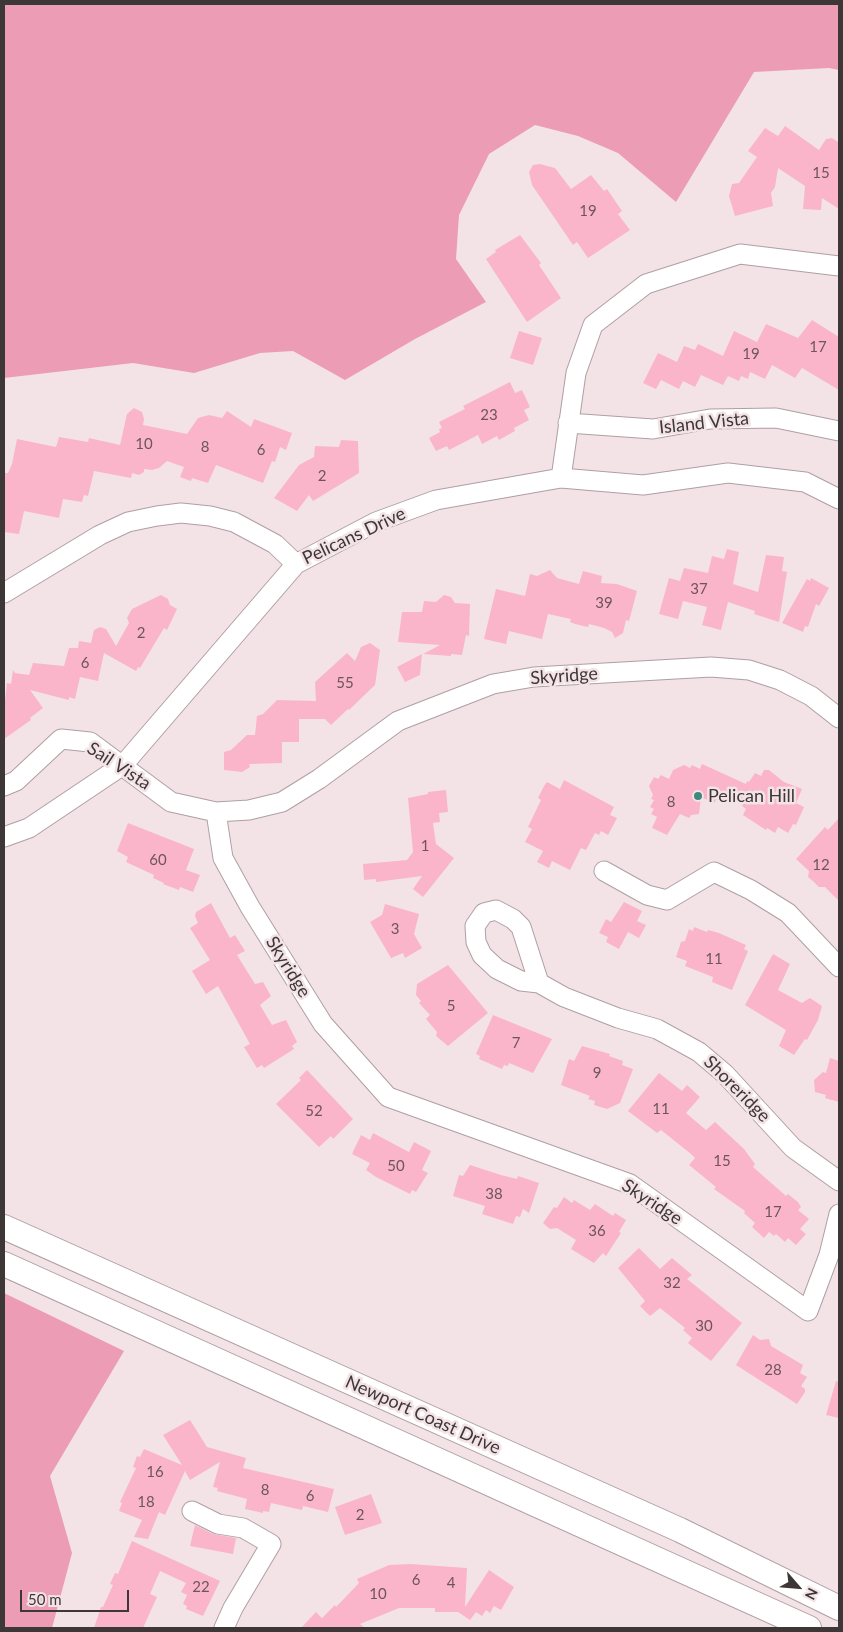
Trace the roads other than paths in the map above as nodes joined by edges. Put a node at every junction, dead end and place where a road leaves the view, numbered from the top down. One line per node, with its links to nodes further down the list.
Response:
1 (839, 266): 2 (street)
2 (568, 423): 3 (street, Island Vista); 4 (street)
3 (839, 431)
4 (562, 478): 5 (street, Pelicans Drive); 6 (street, Pelicans Drive)
5 (839, 499)
6 (296, 564): 7 (street); 9 (street, Pelicans Drive)
7 (4, 593)
8 (839, 718): 11 (street, Skyridge)
9 (124, 765): 10 (street, Sail Vista); 11 (street, Sail Vista); 12 (street, Pelicans Drive)
10 (4, 786)
11 (216, 812): 17 (street, Skyridge)
12 (4, 837)
13 (604, 871): 14 (street)
14 (839, 967)
15 (539, 983): 16 (street, Shoreridge)
16 (839, 1182)
17 (839, 1214)
18 (4, 1227): 21 (main road, Newport Coast Drive)
19 (4, 1264): 23 (main road, Newport Coast Drive)
20 (192, 1511): 22 (street)
21 (839, 1608)
22 (224, 1628)
23 (809, 1628)

